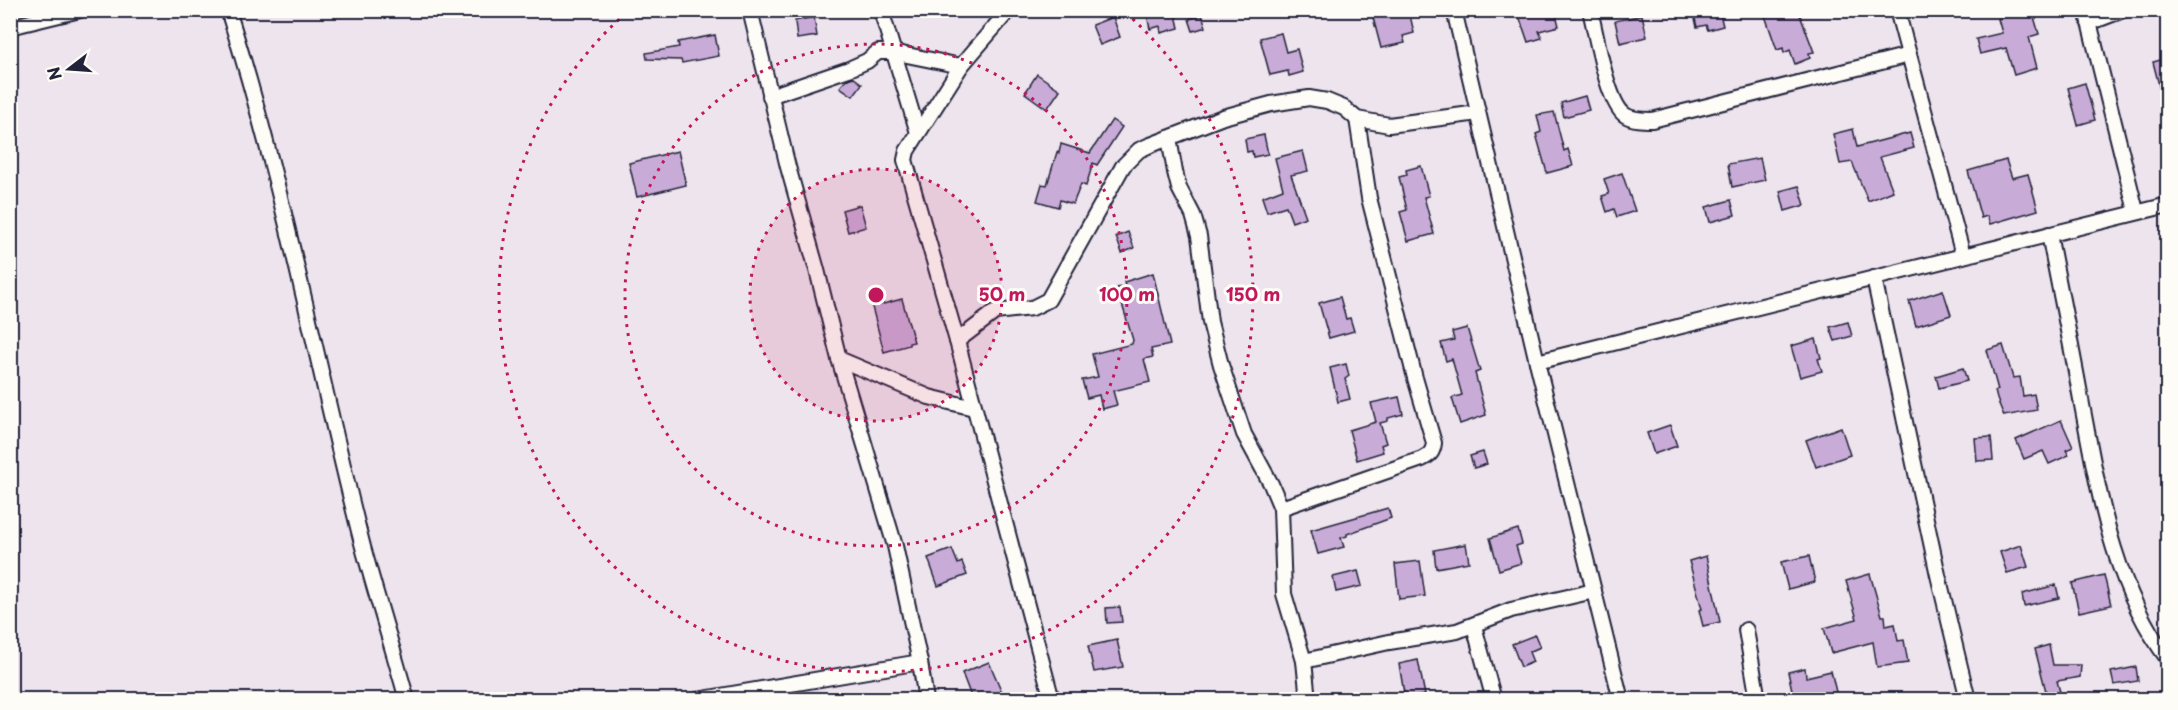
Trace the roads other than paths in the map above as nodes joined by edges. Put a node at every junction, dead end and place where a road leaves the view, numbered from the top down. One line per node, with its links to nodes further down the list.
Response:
1 (80, 10): 11 (street)
2 (228, 10): 37 (street)
3 (750, 10): 15 (street)
4 (880, 10): 12 (street)
5 (1009, 10): 14 (street)
6 (1454, 10): 16 (street)
7 (1590, 10): 13 (street)
8 (1897, 10): 13 (street)
9 (2123, 10): 10 (street)
10 (2088, 17): 21 (street)
11 (10, 27)
12 (892, 52): 14 (street); 15 (street); 18 (street)
13 (1909, 55): 23 (street)
14 (961, 66): 18 (street)
15 (770, 96): 26 (street)
16 (1478, 113): 17 (street); 27 (street)
17 (1358, 119): 19 (street); 29 (street)
18 (918, 134): 25 (street)
19 (1169, 138): 25 (street); 29 (street)
20 (2168, 205): 21 (street)
21 (2136, 211): 22 (street)
22 (2049, 234): 23 (street); 33 (street)
23 (1963, 255): 24 (street)
24 (1874, 278): 27 (street); 44 (street)
25 (957, 340): 28 (street)
26 (838, 359): 28 (street); 35 (street)
27 (1537, 362): 30 (street)
28 (974, 408): 40 (street)
29 (1281, 508): 34 (street)
30 (1594, 591): 31 (street); 42 (street)
31 (1474, 626): 34 (street); 41 (street)
32 (1746, 630): 43 (street)
33 (2168, 659)
34 (1304, 661): 36 (street)
35 (920, 662): 38 (street); 39 (street)
36 (1304, 697)
37 (407, 699)
38 (698, 699)
39 (926, 699)
40 (1052, 699)
41 (1494, 699)
42 (1622, 699)
43 (1758, 699)
44 (1968, 699)

